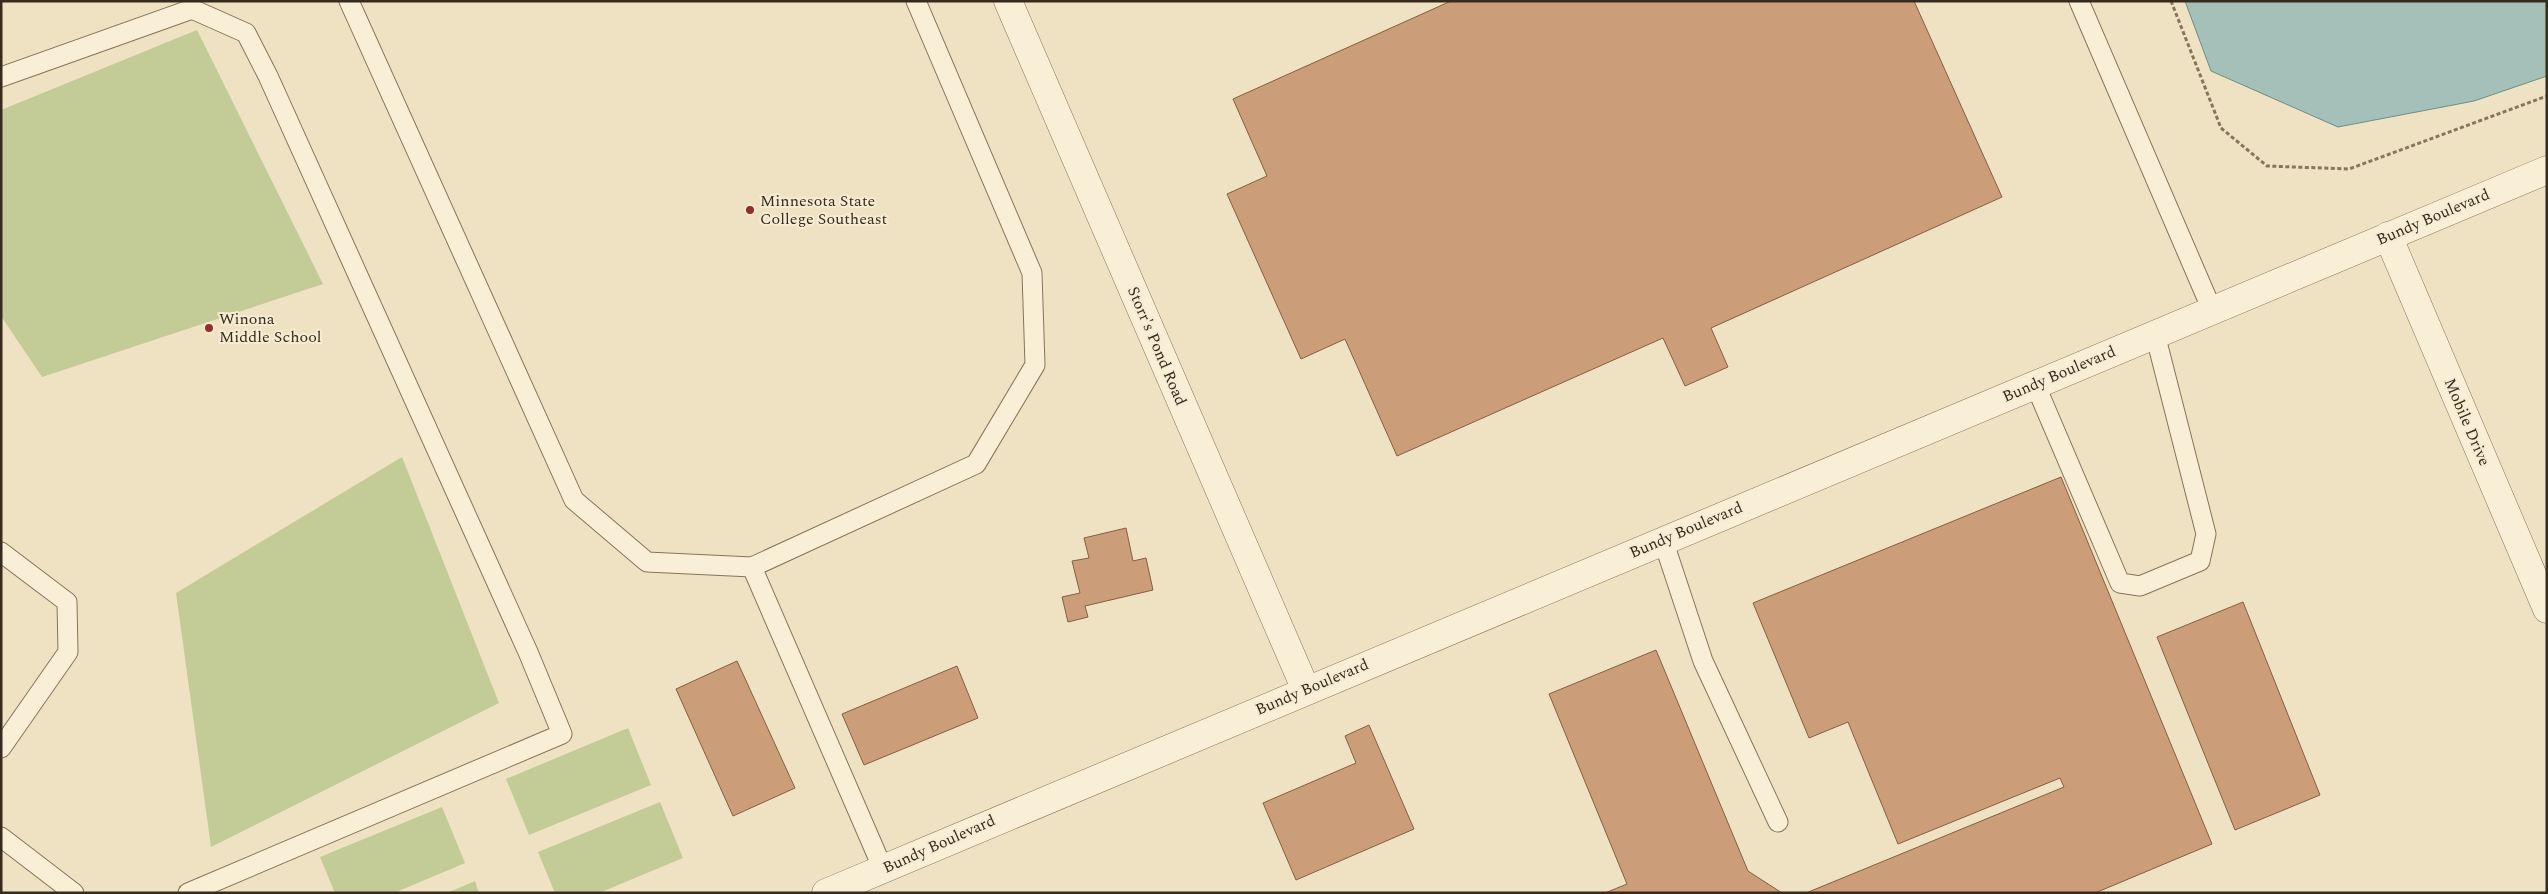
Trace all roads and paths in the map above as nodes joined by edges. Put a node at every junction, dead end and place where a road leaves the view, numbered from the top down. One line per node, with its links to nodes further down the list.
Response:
1 (349, 1): 15 (lane)
2 (916, 1): 15 (lane)
3 (1008, 1): 17 (street, Storr's Pond Road)
4 (2080, 1): 10 (lane)
5 (2171, 1): 7 (path)
6 (1, 77): 23 (lane)
7 (2547, 96)
8 (2547, 170): 9 (street, Bundy Boulevard)
9 (2388, 236): 10 (street, Bundy Boulevard); 16 (street, Mobile Drive)
10 (2212, 310): 11 (street, Bundy Boulevard)
11 (2155, 334): 12 (street, Bundy Boulevard); 12 (lane)
12 (2035, 384): 13 (street, Bundy Boulevard)
13 (1663, 540): 17 (street, Bundy Boulevard); 19 (lane)
14 (1, 552): 18 (lane)
15 (752, 567): 21 (lane)
16 (2547, 609)
17 (1306, 690): 21 (street, Bundy Boulevard)
18 (1, 748)
19 (1778, 822)
20 (1, 837): 22 (lane)
21 (883, 869): 24 (street, Bundy Boulevard)
22 (74, 893)
23 (188, 893)
24 (826, 893)

